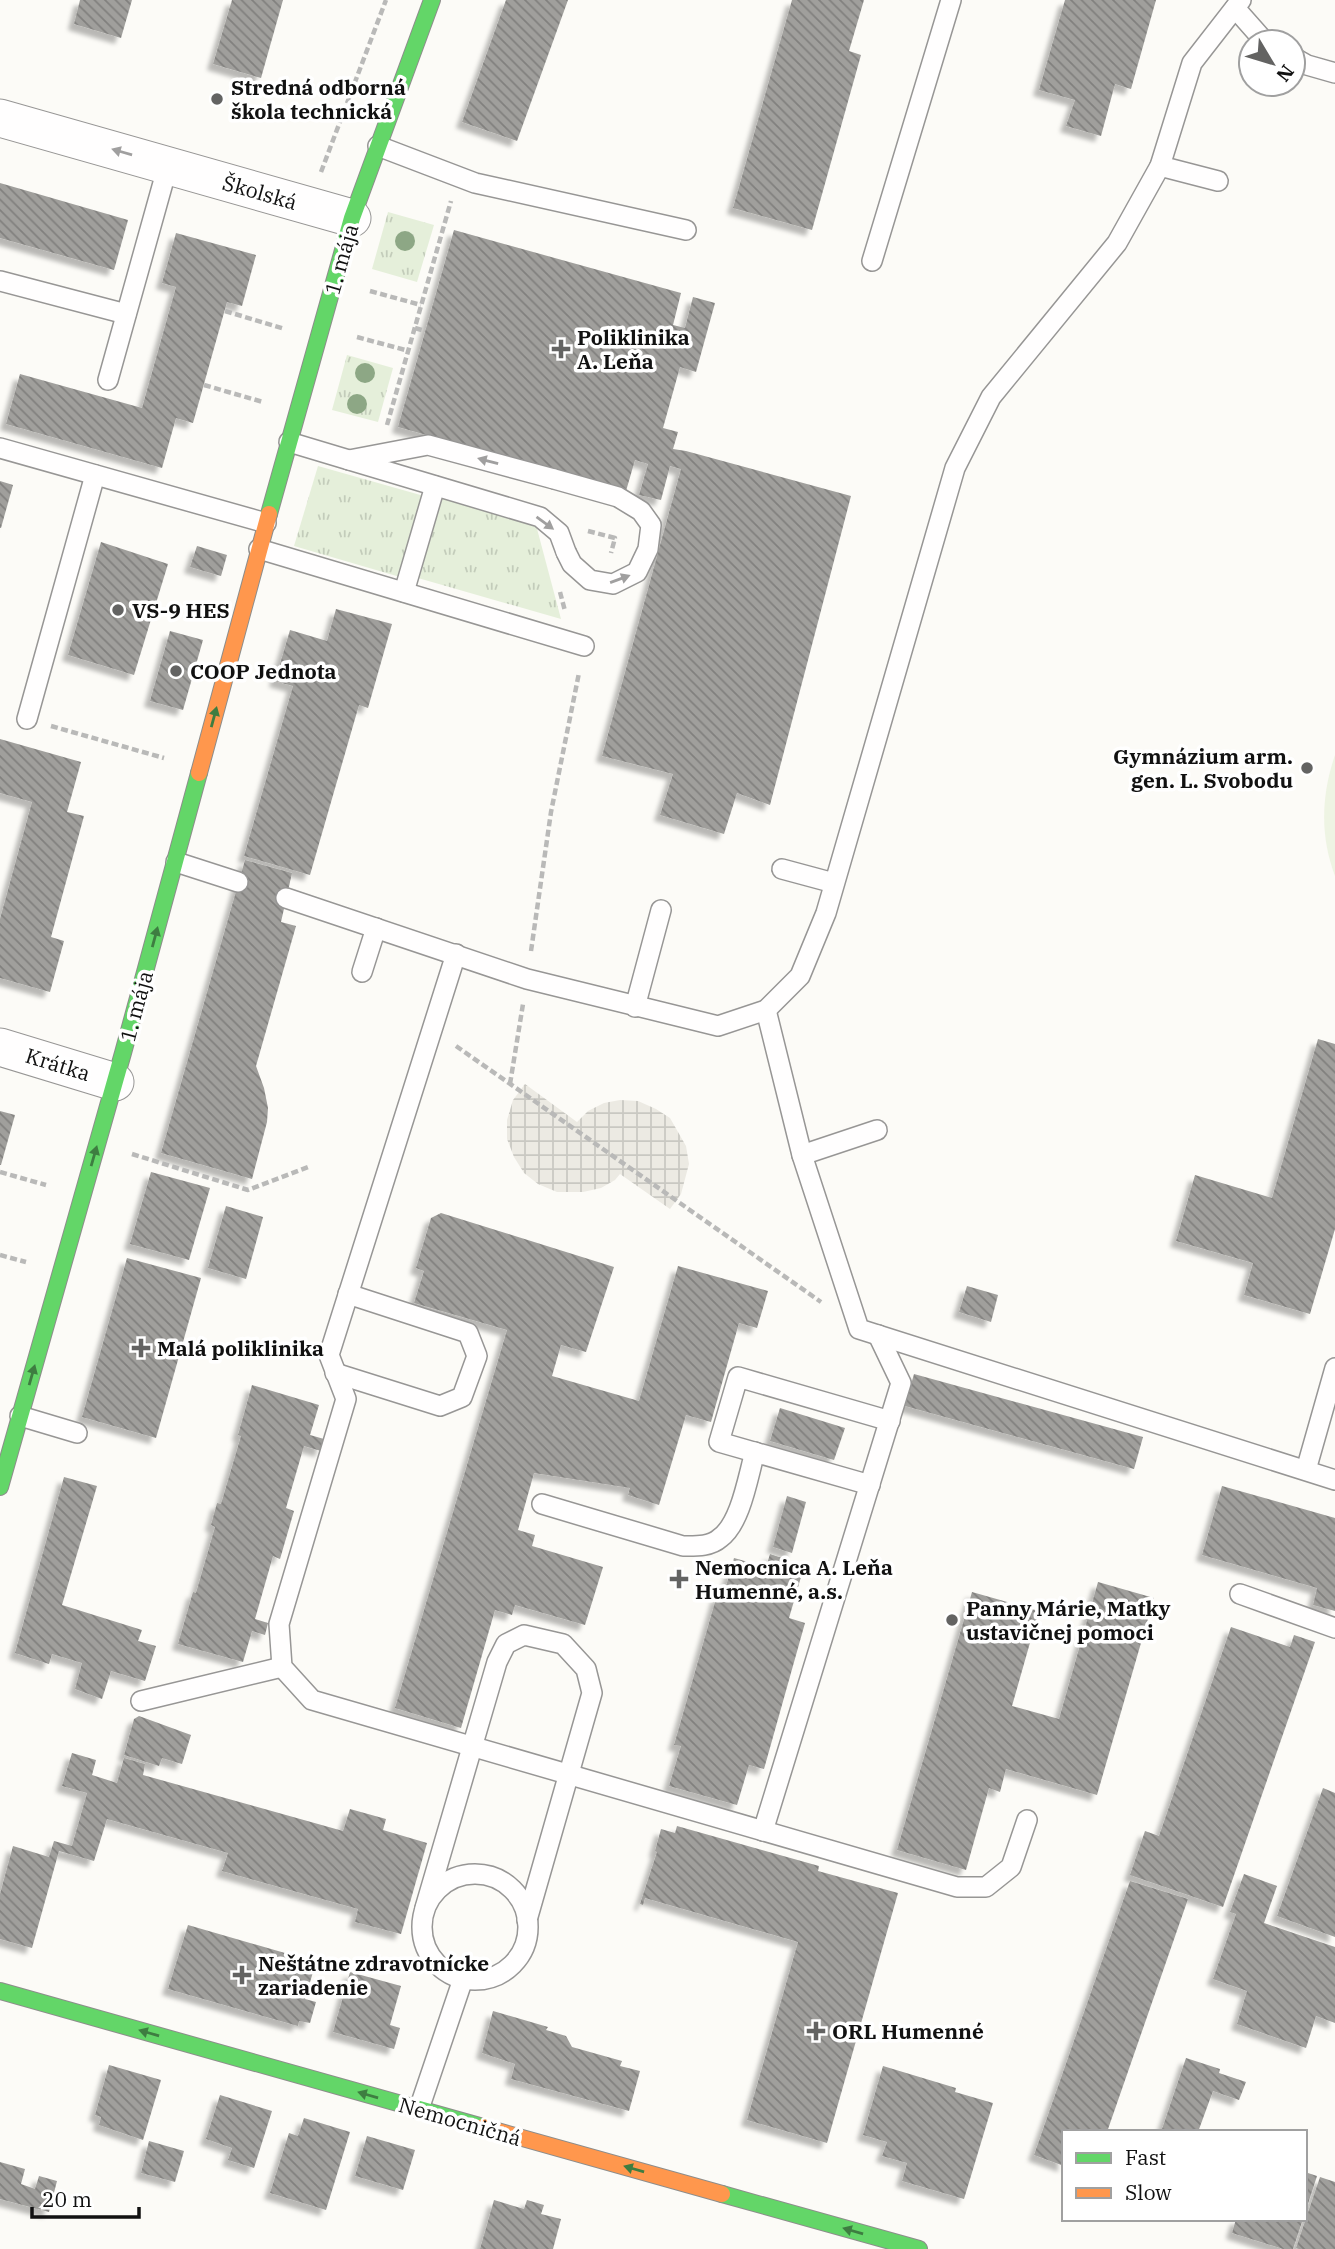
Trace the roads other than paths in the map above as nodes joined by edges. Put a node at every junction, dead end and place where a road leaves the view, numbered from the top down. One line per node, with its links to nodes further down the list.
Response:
1 (432, 0): 8 (street, 1. mája)
2 (951, 0): 14 (lane)
3 (1238, 4): 4 (lane); 10 (lane)
4 (1255, 28)
5 (1307, 65): 6 (lane)
6 (1335, 73)
7 (0, 118): 9 (street, Školská, one-way to 7)
8 (378, 146): 12 (street, 1. mája); 13 (lane)
9 (168, 165): 12 (street, Školská); 16 (lane)
10 (1160, 166): 11 (lane); 31 (lane)
11 (1218, 181)
12 (352, 218): 18 (street, 1. mája)
13 (686, 230)
14 (872, 261)
15 (0, 281): 16 (lane)
16 (126, 314): 17 (lane)
17 (108, 380)
18 (289, 442): 20 (lane); 23 (street, 1. mája)
19 (0, 448): 21 (lane)
20 (349, 460): 22 (lane); 22 (lane, one-way to 20, bridge)
21 (95, 475): 23 (lane); 27 (lane)
22 (435, 486): 25 (lane)
23 (266, 523): 24 (street, 1. mája)
24 (259, 549): 25 (lane); 28 (street, 1. mája, one-way to 24)
25 (404, 592): 26 (lane)
26 (584, 646)
27 (27, 719)
28 (176, 862): 30 (lane); 40 (street, 1. mája, one-way to 28)
29 (782, 869): 31 (lane)
30 (238, 882)
31 (834, 883): 38 (lane)
32 (286, 898): 34 (lane)
33 (661, 910): 37 (lane)
34 (376, 928): 35 (lane); 36 (lane)
35 (456, 954): 37 (lane); 43 (lane)
36 (362, 972)
37 (635, 1007): 38 (lane)
38 (766, 1010): 42 (lane)
39 (0, 1047): 40 (street, Krátka)
40 (115, 1082): 47 (street, 1. mája, one-way to 40)
41 (877, 1130): 42 (lane)
42 (803, 1155): 44 (lane)
43 (348, 1294): 46 (lane); 46 (lane)
44 (878, 1335): 48 (lane); 51 (lane)
45 (1335, 1368): 51 (lane)
46 (335, 1373): 58 (lane)
47 (20, 1416): 49 (lane); 54 (street, 1. mája)
48 (890, 1421): 50 (lane); 53 (lane)
49 (78, 1433)
50 (755, 1452): 53 (lane); 55 (lane)
51 (1306, 1470): 52 (lane)
52 (1335, 1479)
53 (870, 1485): 63 (lane)
54 (0, 1488)
55 (542, 1504)
56 (1240, 1594): 57 (lane)
57 (1335, 1628)
58 (282, 1667): 59 (lane); 60 (lane)
59 (141, 1701)
60 (473, 1747): 61 (lane); 61 (lane); 64 (lane)
61 (568, 1775): 63 (lane); 65 (lane)
62 (1027, 1820): 63 (lane)
63 (763, 1831)
64 (425, 1908): 65 (lane); 66 (lane)
65 (527, 1920): 66 (lane)
66 (463, 1979): 68 (lane)
67 (0, 1992): 68 (street, Nemocničná, one-way to 67)
68 (419, 2109): 69 (street, Nemocničná, one-way to 68)
69 (919, 2249)

